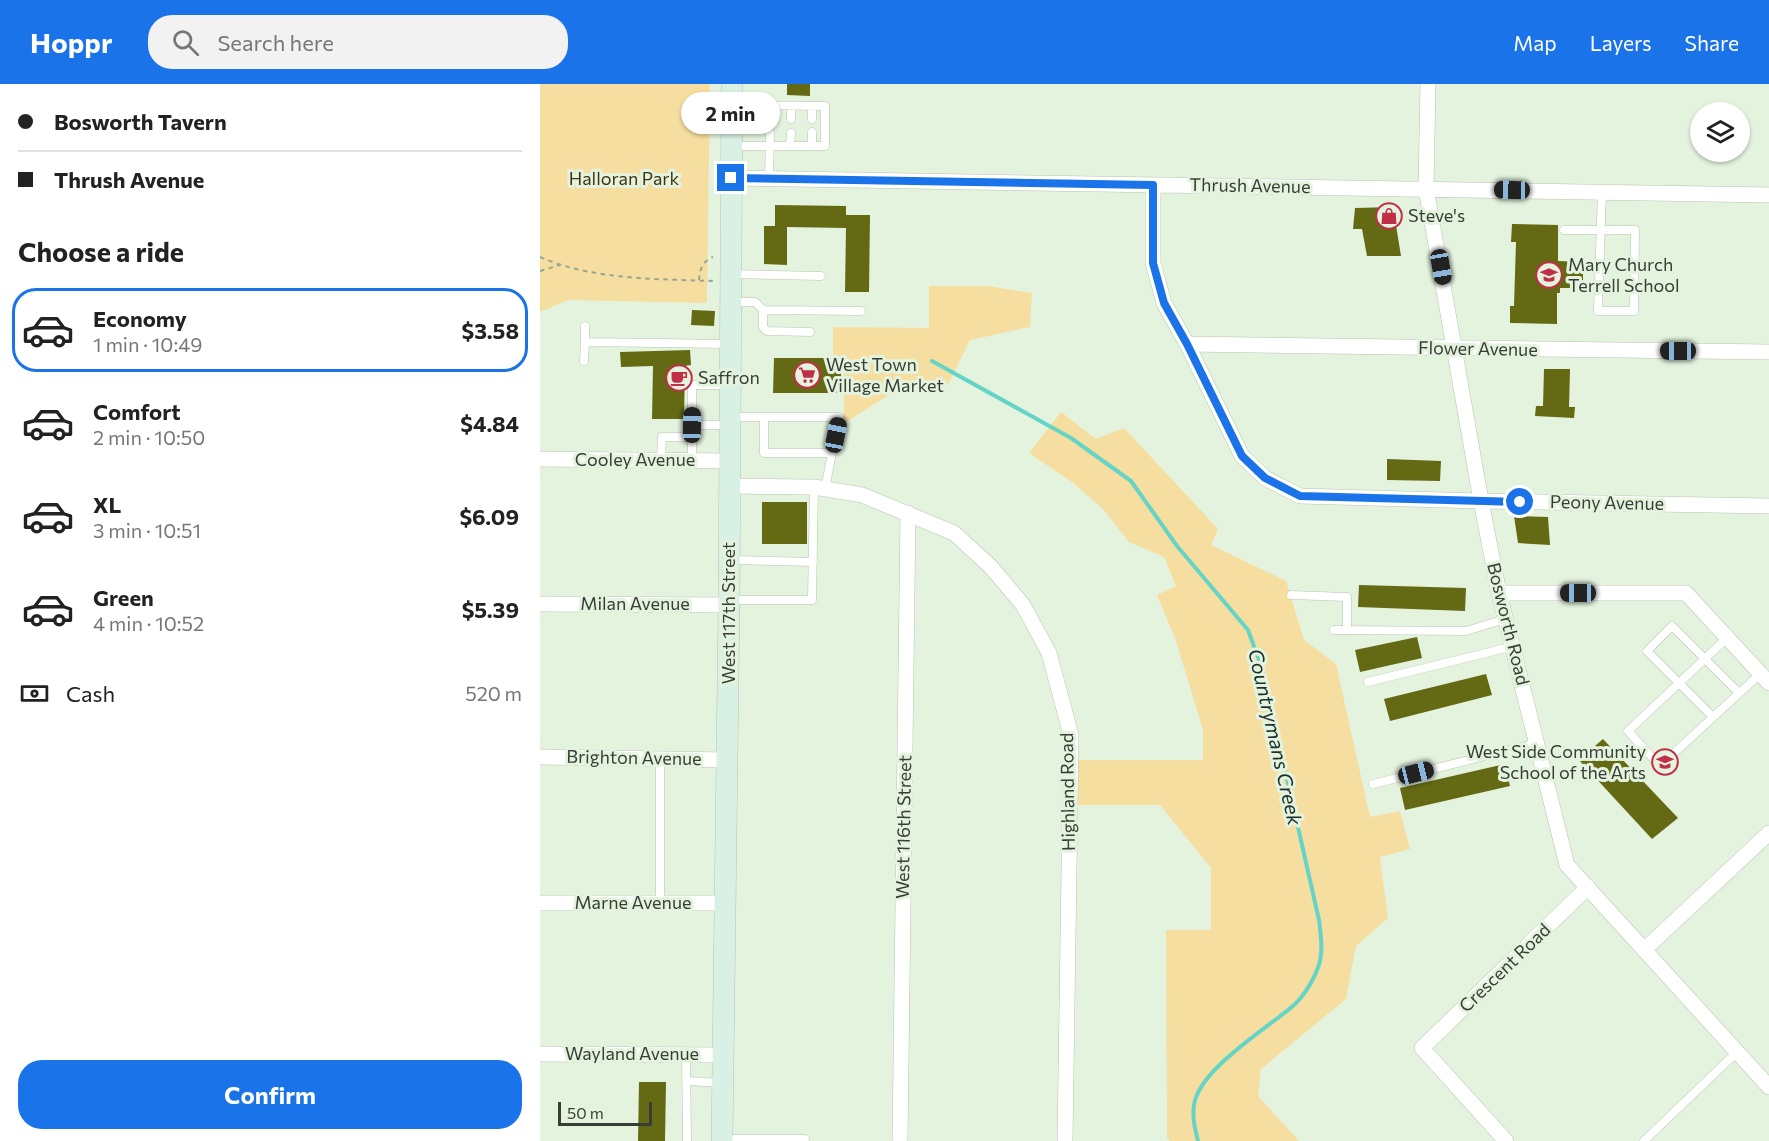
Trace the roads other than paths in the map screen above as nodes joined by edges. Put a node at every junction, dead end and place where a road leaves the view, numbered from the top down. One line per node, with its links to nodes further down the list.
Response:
1 (1428, 84): 19 (street, Bosworth Road)
2 (732, 94): 3 (lane); 12 (main road, West 117th Street)
3 (770, 106): 4 (lane); 6 (lane)
4 (791, 106): 5 (lane); 7 (lane)
5 (812, 106): 8 (lane); 15 (lane)
6 (770, 119)
7 (791, 119)
8 (812, 119)
9 (812, 132): 15 (lane)
10 (770, 133): 13 (lane)
11 (791, 133): 14 (lane)
12 (732, 146): 13 (lane); 16 (main road, West 117th Street)
13 (769, 146): 14 (lane); 17 (lane)
14 (790, 146): 15 (lane)
15 (812, 146)
16 (731, 178): 17 (street, Thrush Avenue); 25 (main road, West 117th Street)
17 (769, 179): 18 (street, Thrush Avenue)
18 (1153, 185): 19 (street, Thrush Avenue); 33 (street)
19 (1426, 188): 20 (street, Thrush Avenue); 34 (street, Bosworth Road)
20 (1602, 191): 21 (street, Thrush Avenue); 23 (lane)
21 (1769, 195)
22 (1564, 230): 23 (lane)
23 (1600, 230): 23 (lane)
24 (821, 276): 25 (lane)
25 (722, 278): 26 (main road, West 117th Street)
26 (731, 302): 27 (lane); 32 (main road, West 117th Street)
27 (763, 310): 28 (lane); 30 (lane)
28 (861, 311)
29 (585, 326): 31 (lane)
30 (810, 332)
31 (585, 342): 32 (lane); 36 (lane)
32 (731, 344): 37 (main road, West 117th Street)
33 (1187, 344): 34 (street, Flower Avenue); 49 (street, Peony Avenue)
34 (1455, 349): 35 (street, Flower Avenue); 49 (street, Bosworth Road)
35 (1769, 352)
36 (584, 361)
37 (730, 386): 39 (main road, West 117th Street); 40 (lane)
38 (764, 417): 39 (lane); 42 (lane); 42 (lane)
39 (730, 421): 40 (lane); 46 (main road, West 117th Street)
40 (692, 425): 41 (lane)
41 (692, 437): 44 (lane); 45 (lane)
42 (832, 453): 48 (lane)
43 (540, 459): 44 (street, Cooley Avenue)
44 (661, 460): 45 (street, Cooley Avenue)
45 (692, 460): 46 (street, Cooley Avenue)
46 (729, 461): 47 (main road, West 117th Street)
47 (729, 486): 48 (street, Highland Road); 52 (main road, West 117th Street)
48 (820, 488): 51 (street, Highland Road); 53 (lane)
49 (1481, 501): 50 (street, Peony Avenue); 54 (street, Bosworth Road)
50 (1769, 506)
51 (908, 513): 90 (street, West 116th Street); 91 (street, Highland Road)
52 (729, 560): 53 (lane); 56 (main road, West 117th Street)
53 (813, 562): 56 (lane)
54 (1498, 593): 58 (street, Bosworth Road); 61 (street)
55 (1291, 595): 60 (lane)
56 (729, 603): 57 (street, Milan Avenue); 72 (main road, West 117th Street)
57 (540, 604)
58 (1505, 619): 60 (lane); 62 (street, Bosworth Road)
59 (1334, 630): 60 (lane)
60 (1347, 630)
61 (1727, 638): 63 (lane); 64 (street)
62 (1514, 646): 65 (lane); 69 (street, Bosworth Road)
63 (1705, 659): 66 (lane); 66 (lane); 67 (lane)
64 (1764, 678): 67 (lane)
65 (1368, 682)
66 (1679, 683): 68 (lane); 68 (lane)
67 (1739, 693): 68 (lane)
68 (1713, 717)
69 (1537, 743): 73 (lane); 75 (street, Bosworth Road)
70 (540, 757): 71 (street, Brighton Avenue)
71 (660, 759): 72 (street, Brighton Avenue); 77 (lane)
72 (727, 760): 78 (main road, West 117th Street)
73 (1373, 784)
74 (1769, 832): 79 (street)
75 (1588, 887): 79 (street, Bosworth Road); 92 (street, Crescent Road)
76 (540, 903): 77 (street, Marne Avenue)
77 (660, 903): 78 (street, Marne Avenue)
78 (726, 903): 83 (main road, West 117th Street)
79 (1645, 950): 80 (street, Bosworth Road)
80 (1737, 1052): 86 (street, Bosworth Road); 93 (lane)
81 (540, 1054): 82 (street, Wayland Avenue)
82 (686, 1054): 83 (street, Wayland Avenue); 84 (lane)
83 (723, 1055): 85 (main road, West 117th Street)
84 (687, 1081): 85 (lane); 89 (lane)
85 (723, 1083): 88 (main road, West 117th Street)
86 (1769, 1088)
87 (805, 1139): 88 (lane)
88 (722, 1140)
89 (687, 1141)
90 (900, 1141)
91 (1065, 1141)
92 (1506, 1141)
93 (1644, 1141)

